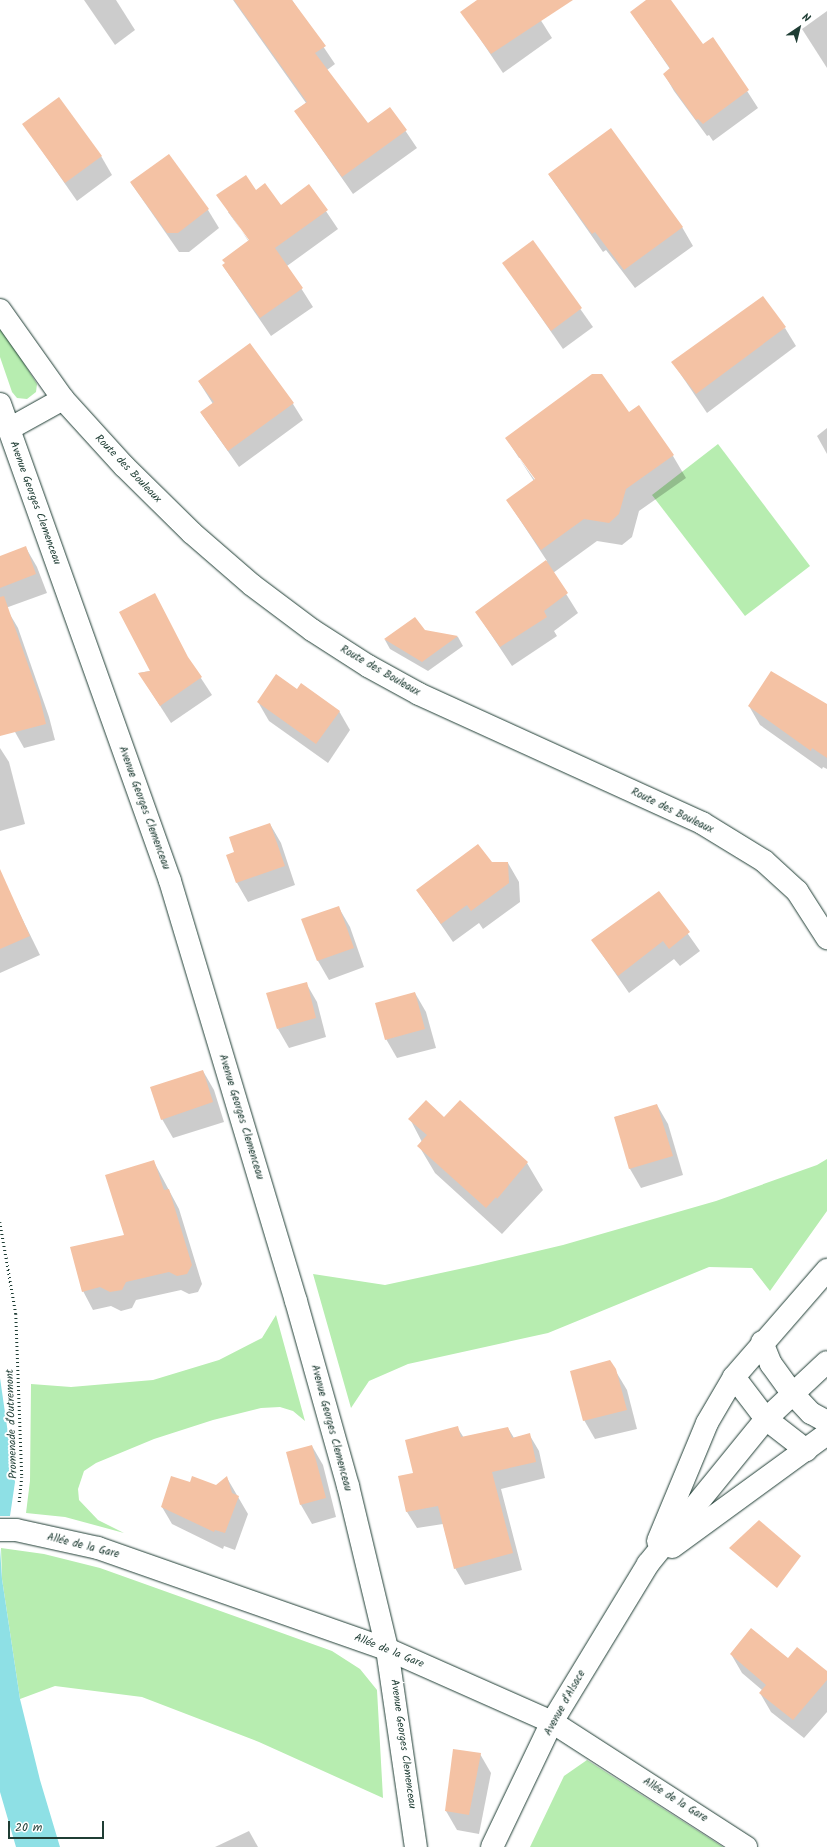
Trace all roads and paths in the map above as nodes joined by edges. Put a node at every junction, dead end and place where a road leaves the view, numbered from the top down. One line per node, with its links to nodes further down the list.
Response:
1 (0, 310): 2 (street, Route des Bouleaux)
2 (63, 399): 4 (street); 5 (street, Route des Bouleaux)
3 (0, 404): 4 (street, Avenue Georges Clemenceau)
4 (9, 430): 18 (street, Avenue Georges Clemenceau)
5 (827, 938)
6 (0, 1222): 16 (path, Promenade d'Outremont)
7 (827, 1270): 8 (street, Avenue d'Alsace)
8 (762, 1342): 10 (street, Avenue d'Alsace); 11 (street)
9 (827, 1362): 11 (street, Avenue d'Alsace)
10 (734, 1377): 12 (street); 17 (street, Avenue d'Alsace)
11 (793, 1394): 12 (street, Avenue d'Alsace); 13 (street)
12 (766, 1419): 15 (street); 17 (street, Avenue d'Alsace)
13 (827, 1422)
14 (827, 1434): 15 (street, Avenue d'Alsace)
15 (806, 1450): 17 (street, Avenue d'Alsace)
16 (8, 1530): 18 (street, Allée de la Gare)
17 (648, 1564): 19 (street, Avenue d'Alsace)
18 (387, 1649): 19 (street, Allée de la Gare); 20 (street, Avenue Georges Clemenceau)
19 (552, 1722): 21 (street, Avenue d'Alsace); 22 (street, Allée de la Gare)
20 (416, 1847)
21 (492, 1847)
22 (746, 1847)

